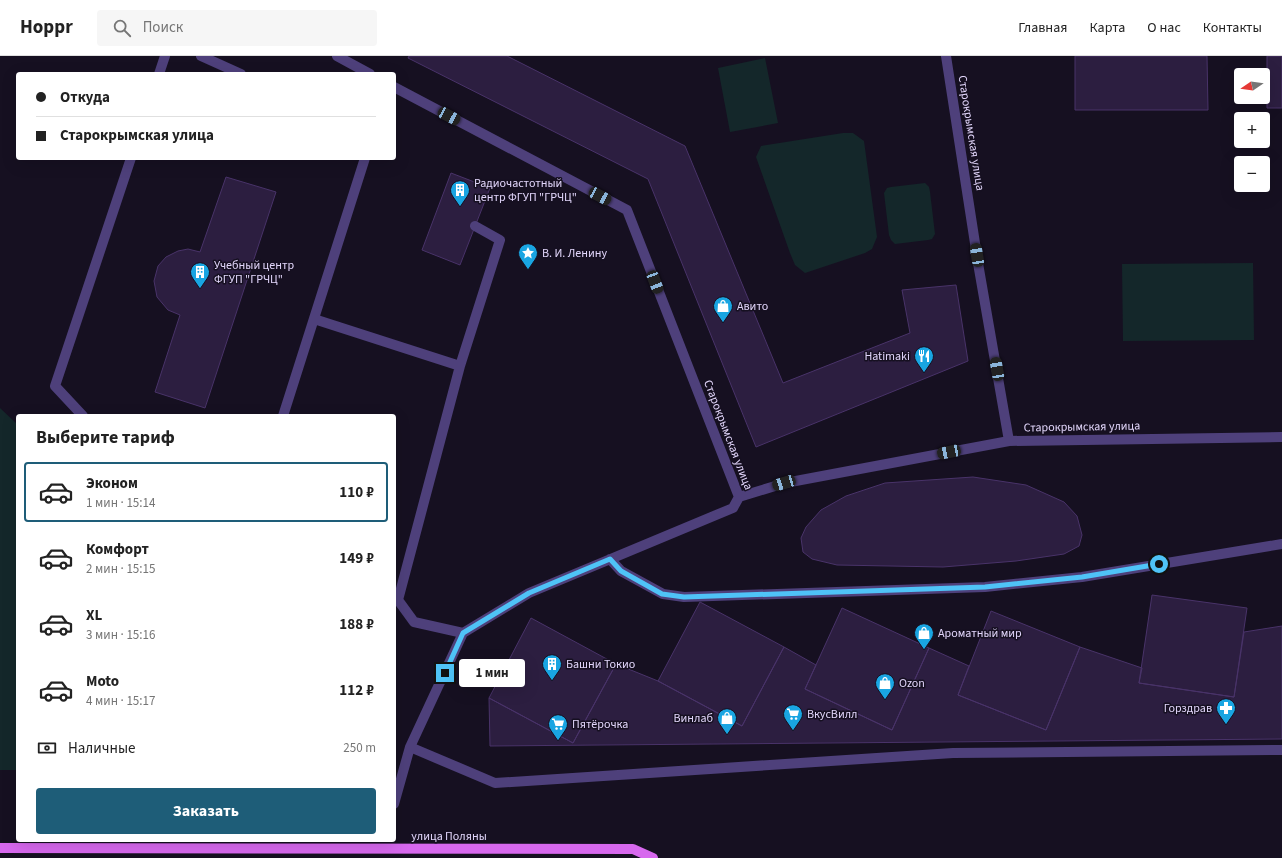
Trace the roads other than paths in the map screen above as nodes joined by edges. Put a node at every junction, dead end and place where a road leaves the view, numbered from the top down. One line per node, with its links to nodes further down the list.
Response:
1 (165, 56): 5 (street)
2 (201, 56): 6 (street)
3 (337, 56): 7 (street)
4 (946, 56): 17 (street, Старокрымская улица)
5 (160, 72)
6 (236, 72)
7 (366, 72)
8 (396, 88): 18 (street, Старокрымская улица)
9 (130, 160): 14 (street)
10 (364, 160): 12 (street)
11 (475, 226): 13 (street)
12 (314, 319): 13 (street); 15 (street)
13 (460, 366): 21 (street)
14 (81, 414)
15 (284, 414)
16 (1282, 437): 17 (street, Старокрымская улица)
17 (1009, 441): 18 (street)
18 (739, 497): 20 (street, Старокрымская улица)
19 (1282, 544): 20 (street)
20 (610, 559): 22 (street, Старокрымская улица)
21 (396, 599): 22 (street)
22 (463, 633): 23 (street)
23 (410, 748): 24 (street); 25 (street)
24 (1282, 750)
25 (396, 797)
26 (391, 844): 27 (main road, улица Поляны); 28 (main road, улица Поляны)
27 (0, 848)
28 (653, 858)

